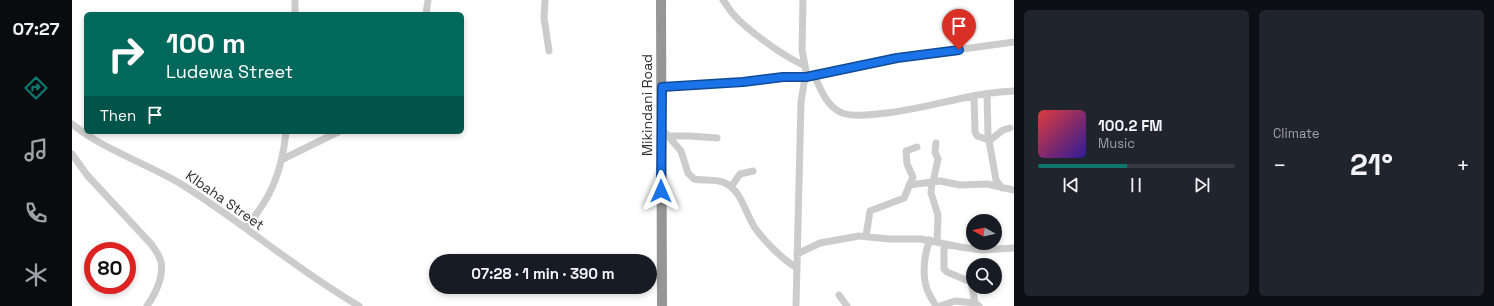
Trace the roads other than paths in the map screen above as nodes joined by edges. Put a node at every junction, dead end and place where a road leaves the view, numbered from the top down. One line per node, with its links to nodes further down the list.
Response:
1 (295, 0): 7 (street)
2 (428, 0): 8 (street)
3 (545, 0): 10 (street)
4 (661, 0): 14 (highway, Mikindani Road)
5 (723, 0): 11 (street)
6 (803, 0): 11 (street)
7 (295, 12)
8 (426, 12)
9 (1014, 42): 12 (street)
10 (549, 51)
11 (804, 65): 13 (street)
12 (814, 76): 13 (street); 17 (street)
13 (806, 77): 14 (street); 44 (street)
14 (662, 87): 21 (highway, Mikindani Road)
15 (1014, 91): 16 (street)
16 (987, 94): 17 (street); 19 (street)
17 (974, 96): 18 (street)
18 (974, 116): 19 (street); 29 (street)
19 (988, 119): 29 (street)
20 (72, 124): 23 (street, KIbaha Street)
21 (661, 128): 27 (street); 50 (highway, Mikindani Road)
22 (1010, 128): 29 (street)
23 (84, 131)
24 (88, 134): 40 (street, KIbaha Street)
25 (286, 134): 33 (street)
26 (334, 134): 33 (street)
27 (668, 136): 28 (street); 37 (street)
28 (717, 138)
29 (989, 140): 38 (street)
30 (936, 143): 35 (street)
31 (917, 147): 36 (street)
32 (72, 154): 49 (street)
33 (283, 158): 40 (street)
34 (753, 171): 37 (street)
35 (932, 182): 36 (street); 38 (street); 42 (street)
36 (909, 185): 41 (street)
37 (731, 188): 45 (street)
38 (1002, 188): 39 (street)
39 (1014, 190)
40 (244, 228): 48 (street, KIbaha Street)
41 (866, 236): 42 (street); 44 (street)
42 (937, 242): 43 (street); 47 (street); 53 (street)
43 (1014, 248)
44 (797, 254): 45 (street)
45 (797, 268): 51 (street)
46 (839, 295): 52 (street)
47 (977, 304): 54 (street)
48 (355, 305)
49 (146, 306)
50 (662, 306)
51 (796, 306)
52 (847, 306)
53 (936, 306)
54 (940, 306)

